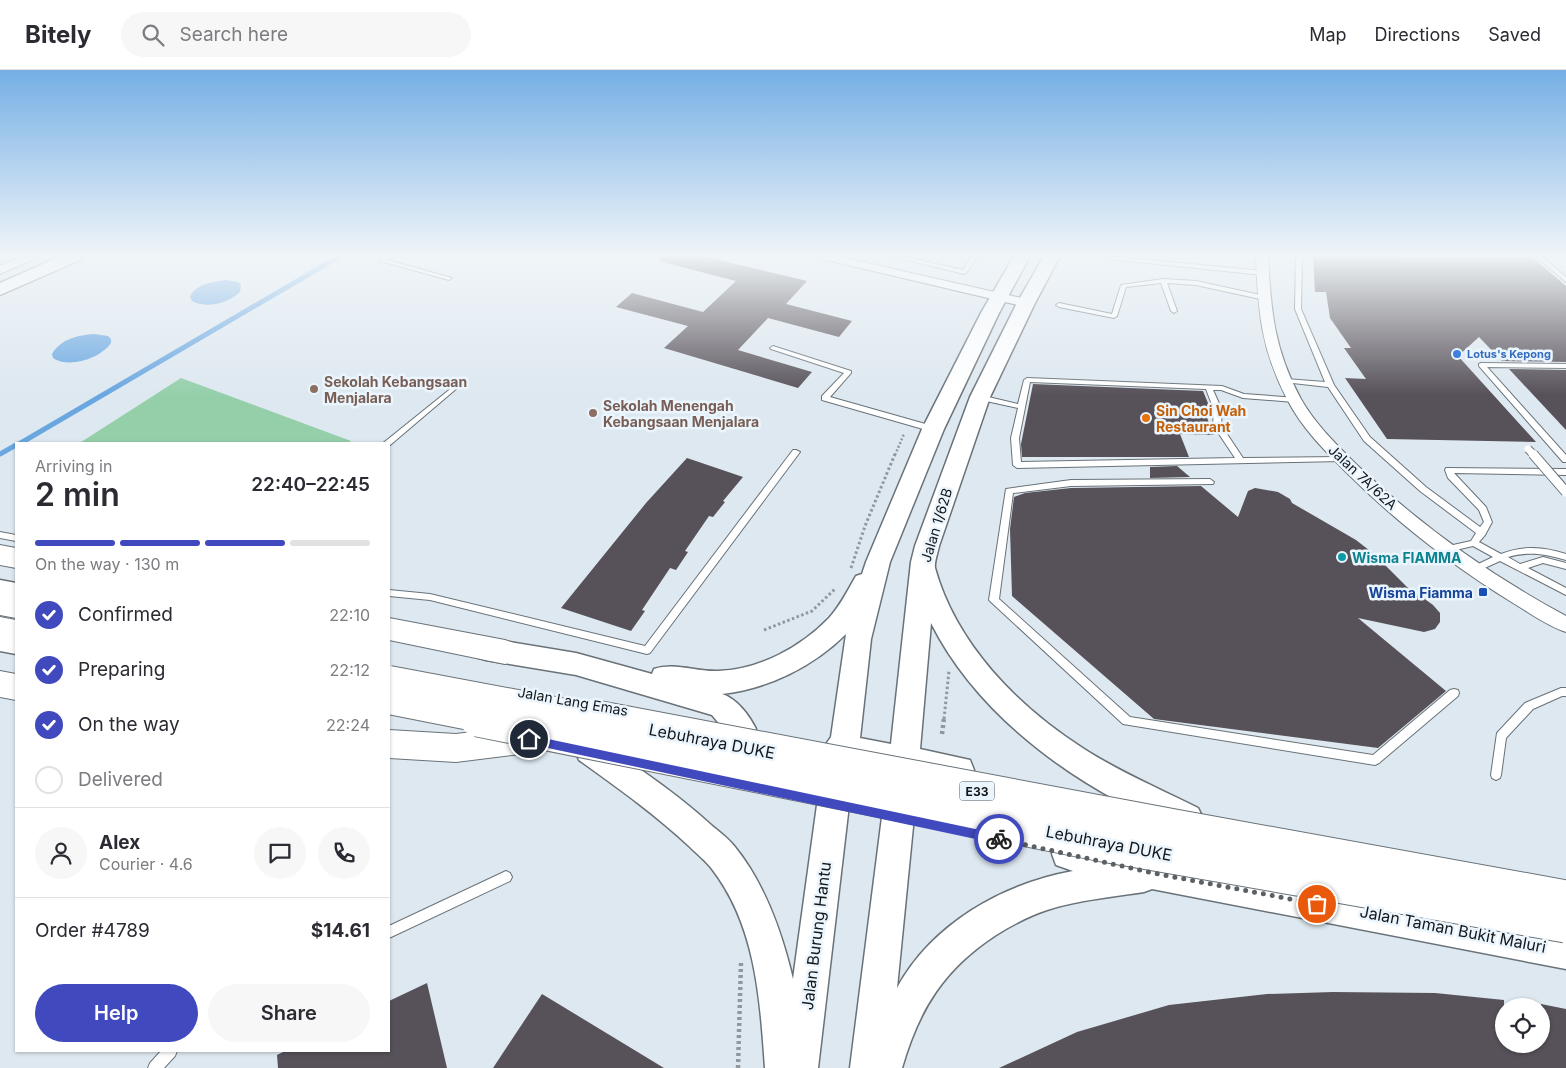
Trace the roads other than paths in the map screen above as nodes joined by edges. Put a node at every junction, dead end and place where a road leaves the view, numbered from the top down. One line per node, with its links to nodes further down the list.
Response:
1 (996, 303): 18 (main road)
2 (1026, 303): 15 (main road, Jalan 1/62B)
3 (1118, 303): 7 (lane)
4 (1171, 303): 8 (lane)
5 (1265, 303): 11 (street, Jalan 7A/62A)
6 (1298, 303): 12 (lane)
7 (1059, 305)
8 (1174, 311)
9 (773, 348): 18 (lane)
10 (1566, 366): 23 (lane)
11 (1286, 381): 12 (lane); 16 (street, Jalan 7A/62A)
12 (1330, 385): 28 (lane)
13 (1208, 387): 16 (lane); 17 (lane); 24 (lane)
14 (454, 388): 19 (lane)
15 (980, 397): 17 (lane); 38 (main road, Jalan 1/62B)
16 (1294, 400): 22 (street, Jalan 7A/62A)
17 (1022, 407): 24 (lane)
18 (933, 429): 37 (main road)
19 (388, 442)
20 (1528, 449): 27 (lane, bridge)
21 (796, 452): 45 (lane)
22 (1342, 459): 24 (lane); 32 (street, Jalan 7A/62A)
23 (1566, 460)
24 (1241, 462)
25 (1566, 472): 28 (lane)
26 (1210, 482): 61 (lane)
27 (1566, 492)
28 (1482, 532): 31 (lane)
29 (0, 535): 30 (lane)
30 (15, 538)
31 (1474, 542): 32 (lane); 34 (lane)
32 (1447, 549): 41 (street, Jalan 7A/62A)
33 (0, 555): 36 (highway)
34 (1500, 556): 35 (lane); 40 (lane); 41 (lane)
35 (1566, 556)
36 (15, 558)
37 (878, 562): 56 (main road); 68 (main road)
38 (923, 562): 70 (main road, Jalan 1/62B); 74 (main road)
39 (1566, 566): 40 (lane)
40 (1520, 567): 43 (lane)
41 (1475, 569): 48 (street, Jalan 7A/62A)
42 (0, 590): 44 (main road)
43 (1566, 592)
44 (15, 593)
45 (390, 593)
46 (0, 604): 47 (highway)
47 (15, 607)
48 (1566, 624)
49 (0, 628): 51 (highway)
50 (390, 629): 55 (highway)
51 (15, 632)
52 (390, 636): 55 (main road)
53 (0, 640): 54 (main road)
54 (15, 643)
55 (505, 652): 56 (main road)
56 (576, 664): 65 (main road)
57 (390, 668): 65 (main road, Jalan Lang Emas)
58 (390, 680): 78 (highway, Lebuhraya DUKE / E33, bridge)
59 (0, 684): 60 (highway)
60 (15, 687)
61 (1454, 692)
62 (1566, 692): 71 (lane)
63 (390, 700): 79 (highway, Lebuhraya DUKE / E33, bridge)
64 (390, 713): 66 (main road)
65 (741, 729): 68 (main road, Jalan Lang Emas)
66 (529, 739): 67 (highway); 69 (main road)
67 (390, 744)
68 (844, 748): 70 (main road, Jalan Lang Emas); 72 (main road)
69 (590, 751): 72 (main road); 84 (main road)
70 (905, 758): 73 (main road, Jalan 1/62B); 74 (main road)
71 (1496, 775)
72 (833, 804): 73 (main road); 85 (main road, Jalan Burung Hantu)
73 (899, 817): 75 (main road, Jalan Taman Bukit Maluri); 86 (main road)
74 (1187, 818): 77 (main road)
75 (1158, 874): 81 (main road, Jalan Taman Bukit Maluri); 87 (main road)
76 (506, 876): 80 (lane)
77 (1566, 885)
78 (1566, 899)
79 (1566, 924)
80 (390, 932)
81 (1566, 951)
82 (169, 1052): 83 (lane)
83 (155, 1068)
84 (784, 1068)
85 (799, 1068)
86 (869, 1068)
87 (883, 1068)

